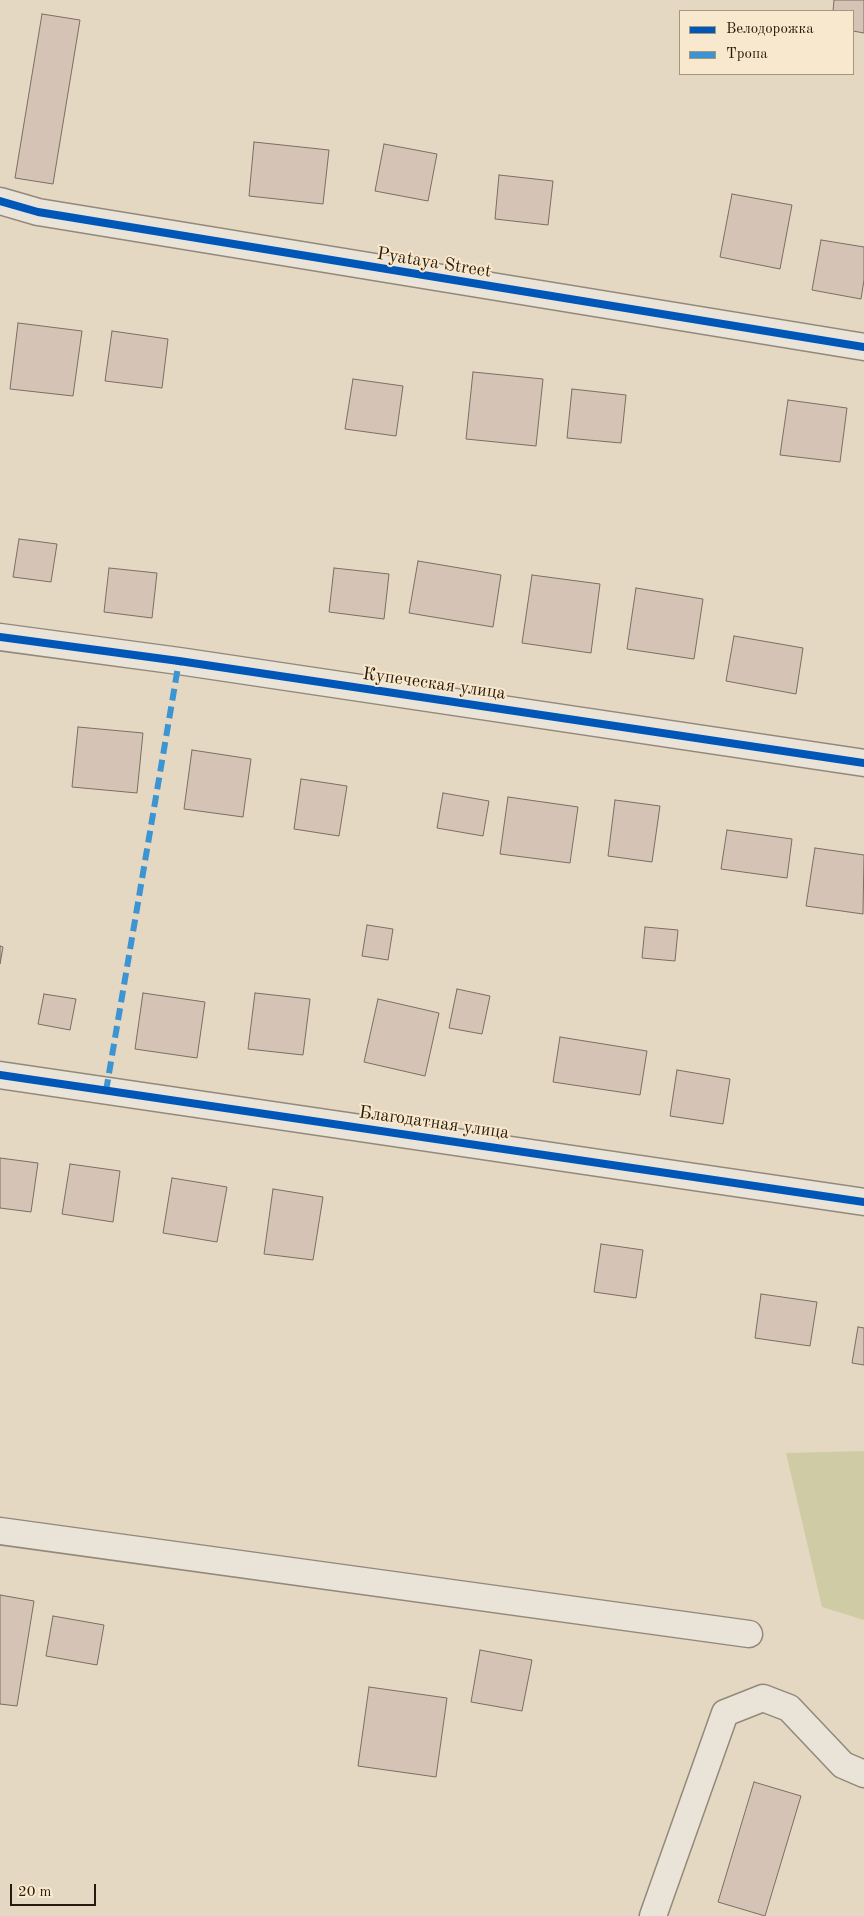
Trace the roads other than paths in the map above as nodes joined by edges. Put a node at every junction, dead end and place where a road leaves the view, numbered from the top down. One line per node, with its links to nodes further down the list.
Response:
1 (0, 201): 2 (street, Pyataya Street)
2 (864, 347)
3 (0, 637): 4 (street, Купеческая улица)
4 (864, 764)
5 (0, 1075): 6 (street, Благодатная улица)
6 (864, 1202)
7 (0, 1531): 8 (street)
8 (750, 1634)
9 (864, 1774): 10 (street)
10 (653, 1916)

